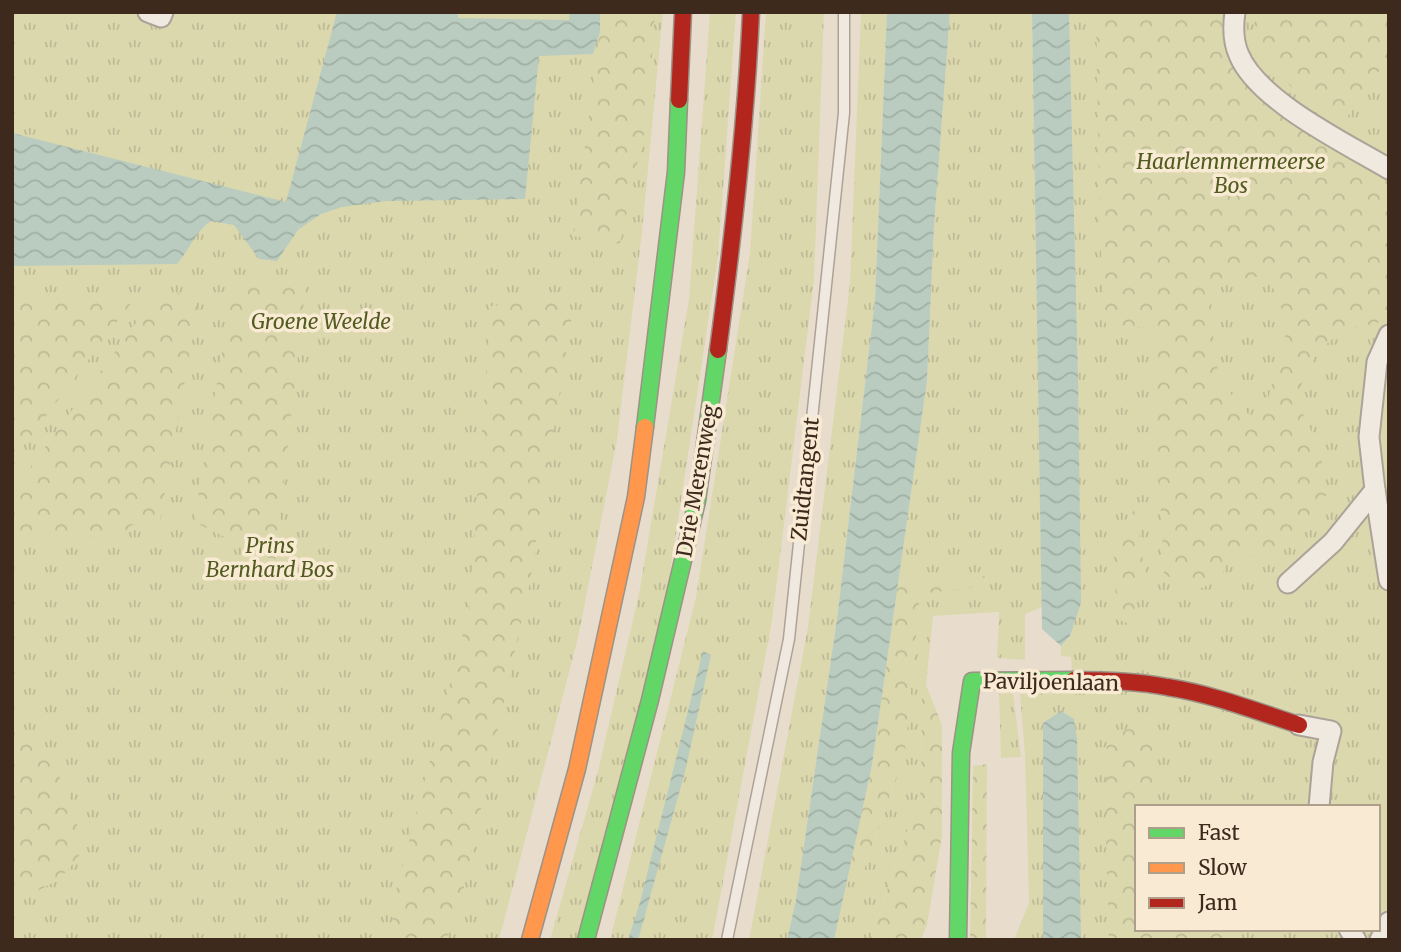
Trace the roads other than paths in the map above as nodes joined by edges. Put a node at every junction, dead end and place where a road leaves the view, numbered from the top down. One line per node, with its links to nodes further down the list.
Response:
1 (148, 12): 2 (street)
2 (163, 12)
3 (683, 12): 15 (main road)
4 (751, 12): 16 (main road, Drie Merenweg)
5 (844, 12): 17 (lane, Zuidtangent)
6 (1235, 12): 7 (street)
7 (1389, 169)
8 (1389, 335): 9 (street)
9 (1375, 490): 10 (street); 11 (street)
10 (1389, 580)
11 (1288, 583)
12 (1299, 724): 13 (street); 18 (main road, Paviljoenlaan)
13 (1320, 805)
14 (1389, 922): 19 (street)
15 (530, 940)
16 (586, 940)
17 (727, 940)
18 (958, 940)
19 (1380, 940)

